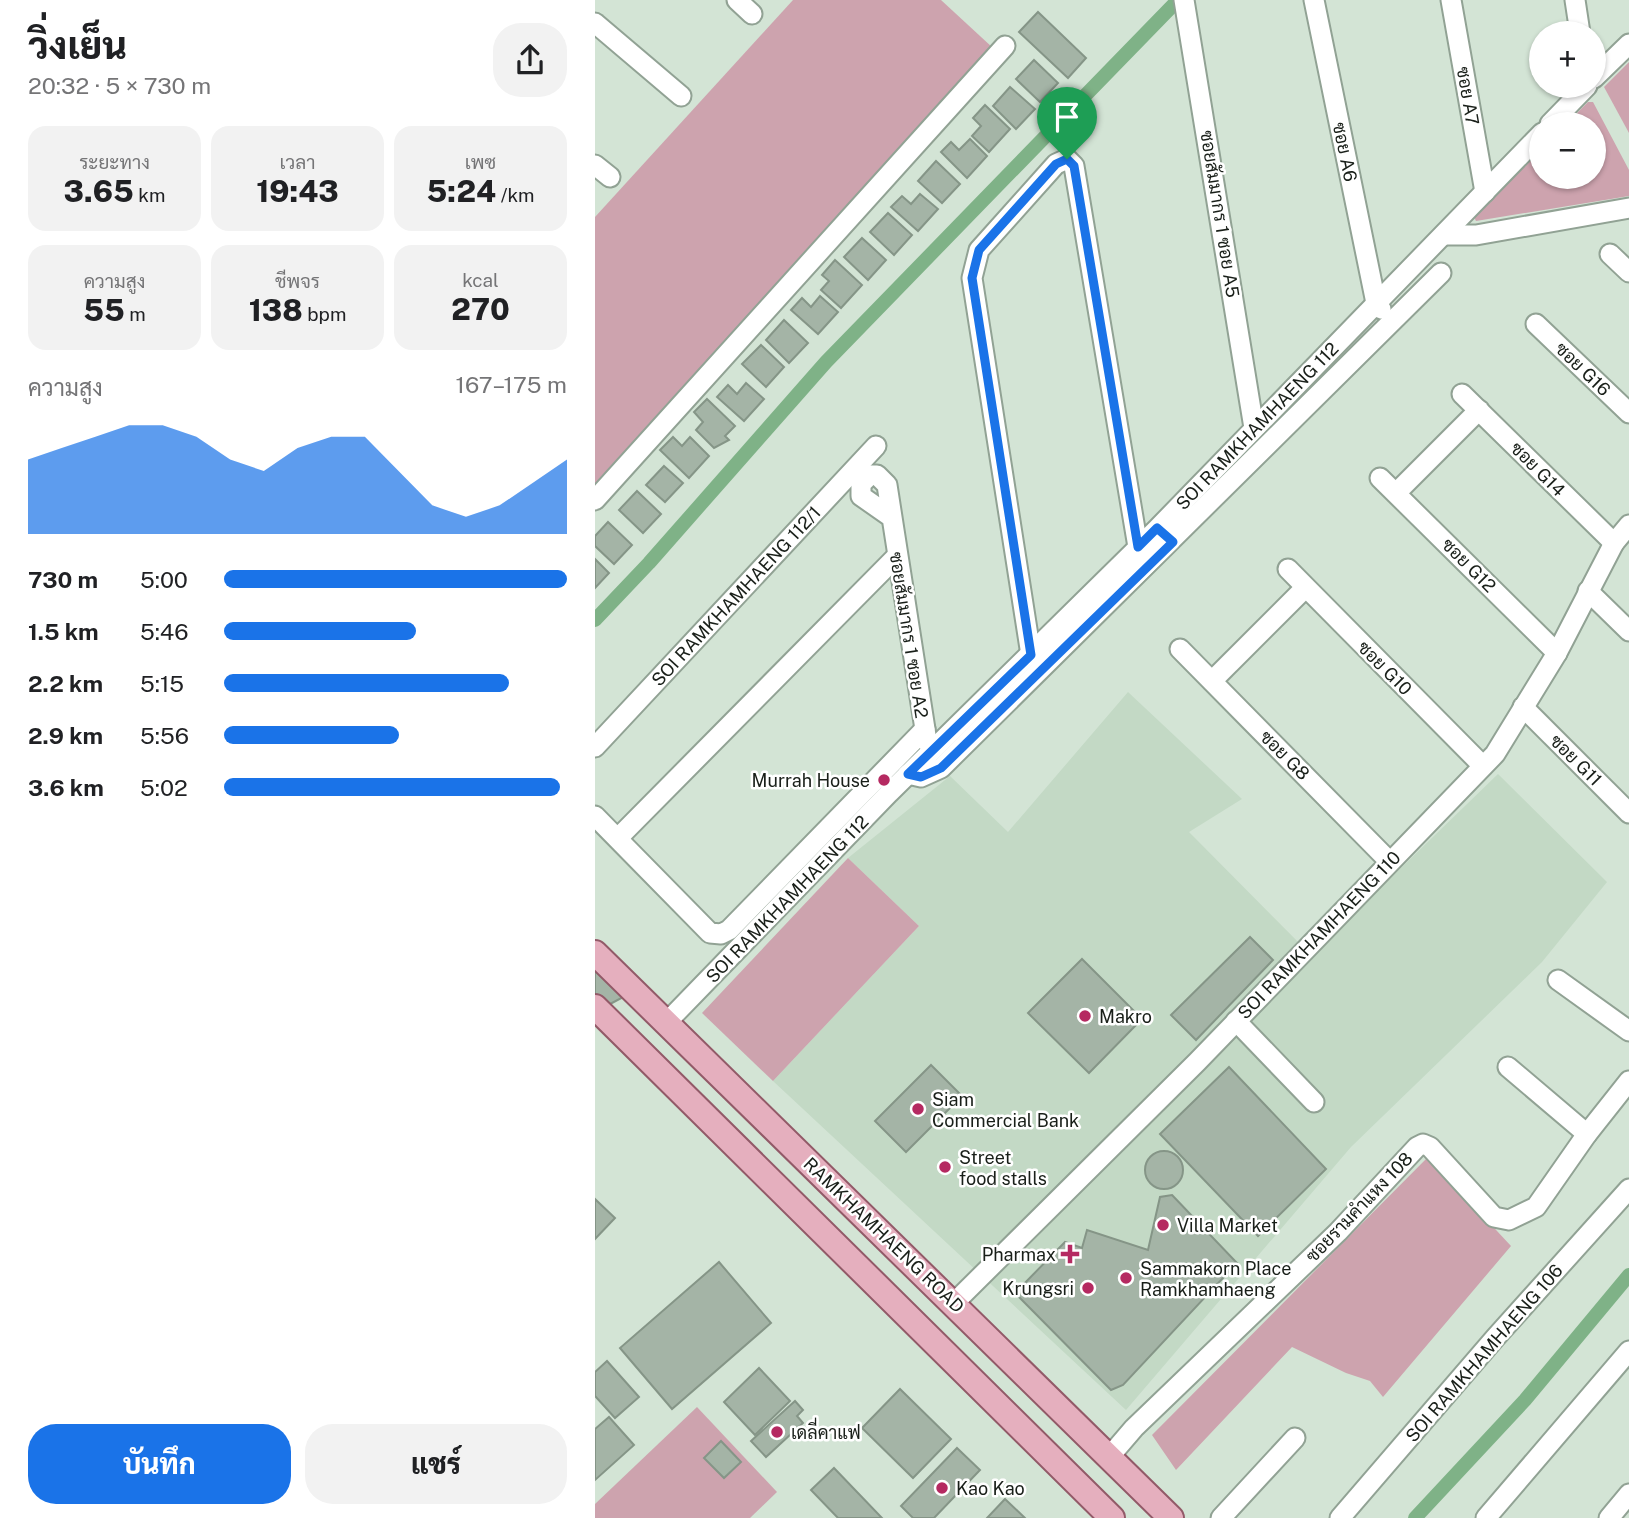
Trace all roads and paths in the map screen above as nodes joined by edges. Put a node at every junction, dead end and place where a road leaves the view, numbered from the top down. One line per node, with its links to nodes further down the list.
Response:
1 (737, 0): 6 (street)
2 (1314, 0): 22 (street, ซอย A6)
3 (1451, 0): 16 (street, ซอย A7)
4 (1575, 0): 7 (street)
5 (1186, 9): 28 (street, ซอยสัมมากร 1 ซอย A5)
6 (752, 14)
7 (1578, 21)
8 (595, 23): 12 (street)
9 (1629, 44): 11 (street)
10 (1005, 46): 32 (street)
11 (1606, 66)
12 (681, 96)
13 (1575, 98): 14 (street)
14 (1562, 112)
15 (1529, 146): 16 (street, SOI RAMKHAMHAENG 112)
16 (1485, 192): 18 (street, SOI RAMKHAMHAENG 112)
17 (1629, 208): 18 (street)
18 (1444, 235): 22 (street, SOI RAMKHAMHAENG 112)
19 (1611, 254): 20 (street)
20 (1629, 272)
21 (1441, 273): 23 (street, SOI RAMKHAMHAENG 112)
22 (1376, 303): 23 (street); 28 (street, SOI RAMKHAMHAENG 112)
23 (1393, 320): 36 (street, SOI RAMKHAMHAENG 112)
24 (1536, 324): 27 (street, ซอย G16)
25 (1462, 394): 26 (street, ซอย G14)
26 (1479, 410): 31 (street); 37 (street, ซอย G14)
27 (1629, 413)
28 (1254, 428): 35 (street, SOI RAMKHAMHAENG 112)
29 (876, 446): 51 (street, SOI RAMKHAMHAENG 112/1)
30 (1380, 478): 31 (street, ซอย G12)
31 (1396, 493): 45 (street, ซอย G12)
32 (595, 500)
33 (891, 517): 39 (street, ซอยสัมมากร 1 ซอย A2)
34 (1629, 525): 37 (street, SOI RAMKHAMHAENG 110)
35 (1157, 528): 36 (street); 38 (street, SOI RAMKHAMHAENG 112)
36 (1173, 542): 47 (street, SOI RAMKHAMHAENG 112)
37 (1614, 544): 42 (street, SOI RAMKHAMHAENG 110)
38 (1138, 547): 46 (street, SOI RAMKHAMHAENG 112); 46 (street)
39 (897, 556): 50 (street, ซอยสัมมากร 1 ซอย A2); 57 (street)
40 (1288, 569): 41 (street, ซอย G10)
41 (1305, 588): 48 (street); 53 (street, ซอย G10)
42 (1588, 591): 43 (street); 45 (street, SOI RAMKHAMHAENG 110)
43 (1629, 631)
44 (1180, 649): 48 (street, ซอย G8)
45 (1557, 653): 49 (street, SOI RAMKHAMHAENG 110)
46 (1031, 655): 47 (street, SOI RAMKHAMHAENG 112)
47 (1018, 681): 52 (street, SOI RAMKHAMHAENG 112); 54 (street, SOI RAMKHAMHAENG 112)
48 (1212, 681): 58 (street, ซอย G8)
49 (1523, 708): 53 (street, SOI RAMKHAMHAENG 110); 55 (street, ซอย G11)
50 (925, 729): 52 (street, ซอยสัมมากร 1 ซอย A2); 57 (street)
51 (595, 747)
52 (929, 754): 54 (street, SOI RAMKHAMHAENG 112)
53 (1483, 766): 58 (street, SOI RAMKHAMHAENG 110)
54 (908, 774): 63 (street, SOI RAMKHAMHAENG 112)
55 (1629, 813)
56 (595, 816): 57 (street)
57 (618, 838)
58 (1389, 861): 62 (street, SOI RAMKHAMHAENG 110)
59 (595, 953): 63 (main road, RAMKHAMHAENG ROAD)
60 (1557, 980): 64 (street)
61 (595, 1007): 71 (main road)
62 (1236, 1021): 67 (street); 72 (street, SOI RAMKHAMHAENG 110)
63 (666, 1023): 70 (main road, RAMKHAMHAENG ROAD)
64 (1629, 1031)
65 (1508, 1067): 68 (street)
66 (1629, 1082): 68 (street, ซอยรามคำแหง 108)
67 (1314, 1102)
68 (1587, 1134): 75 (street, ซอยรามคำแหง 108)
69 (1629, 1189): 80 (street, SOI RAMKHAMHAENG 106)
70 (866, 1218): 71 (main road); 72 (main road, RAMKHAMHAENG ROAD)
71 (838, 1248): 77 (main road)
72 (954, 1303): 75 (main road, RAMKHAMHAENG ROAD)
73 (1629, 1351): 81 (street)
74 (1295, 1438): 79 (street)
75 (1109, 1457): 78 (main road, RAMKHAMHAENG ROAD)
76 (1629, 1494): 82 (street)
77 (1112, 1518)
78 (1171, 1518)
79 (1221, 1518)
80 (1340, 1518)
81 (1486, 1518)
82 (1609, 1518)

